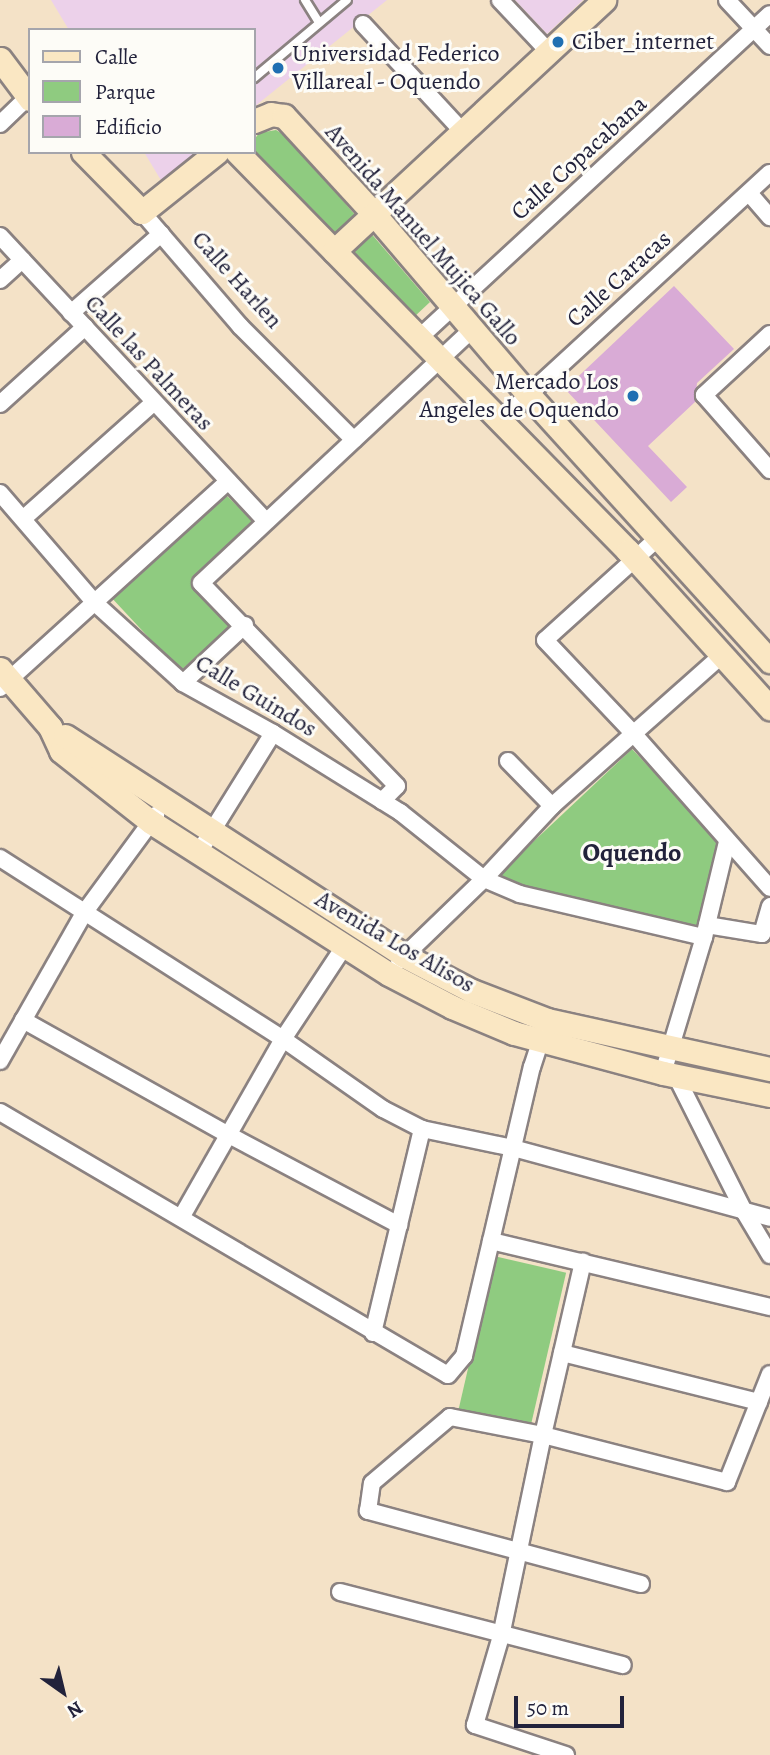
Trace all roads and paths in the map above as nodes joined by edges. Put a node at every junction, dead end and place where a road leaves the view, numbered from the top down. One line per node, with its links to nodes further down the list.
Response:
1 (305, 0): 7 (lane)
2 (347, 0): 7 (lane)
3 (500, 0): 11 (street)
4 (604, 0): 11 (street)
5 (727, 0): 9 (street)
6 (770, 14): 9 (street, Calle Copacabana)
7 (319, 22): 13 (lane)
8 (363, 24): 18 (street)
9 (754, 29): 10 (street); 32 (street, Calle Copacabana)
10 (770, 46)
11 (548, 51): 18 (street)
12 (0, 59): 14 (street)
13 (256, 76)
14 (28, 97)
15 (28, 99): 17 (street)
16 (256, 120): 25 (street, Avenida Manuel Mujica Gallo)
17 (0, 124)
18 (462, 131): 25 (street)
19 (85, 154): 24 (street, Calle Harlen)
20 (214, 154): 24 (street)
21 (239, 154): 29 (street)
22 (770, 173): 23 (street, Calle Caracas)
23 (748, 193): 26 (street); 39 (street, Calle Caracas)
24 (142, 212): 27 (street, Calle Harlen)
25 (373, 214): 29 (street); 32 (street, Avenida Manuel Mujica Gallo)
26 (770, 217)
27 (161, 234): 33 (street); 43 (street, Calle Harlen)
28 (0, 236): 30 (street, Calle las Palmeras)
29 (334, 251): 37 (street)
30 (22, 260): 31 (street); 33 (street, Calle las Palmeras)
31 (0, 280)
32 (451, 305): 35 (street, Avenida Manuel Mujica Gallo); 37 (street, Calle Copacabana)
33 (71, 313): 34 (street, Calle las Palmeras)
34 (85, 327): 40 (street, Calle las Palmeras); 41 (street)
35 (472, 330): 38 (street); 39 (street, Avenida Manuel Mujica Gallo)
36 (770, 334): 44 (street)
37 (420, 337): 38 (street)
38 (441, 359): 42 (street); 43 (street)
39 (527, 393): 42 (street, Calle Caracas); 49 (street, Avenida Manuel Mujica Gallo)
40 (155, 402): 45 (street, Calle las Palmeras); 47 (street)
41 (0, 404)
42 (500, 420): 50 (street)
43 (354, 440): 48 (street)
44 (770, 470)
45 (228, 481): 48 (street, Calle las Palmeras); 51 (street)
46 (0, 493): 47 (street, Calle Guindos)
47 (24, 518): 51 (street, Calle Guindos)
48 (265, 520): 52 (street)
49 (658, 538): 50 (street); 54 (street, Avenida Manuel Mujica Gallo)
50 (635, 559): 53 (street); 59 (street)
51 (94, 602): 55 (street); 56 (street, Calle Guindos)
52 (245, 625): 56 (street); 62 (street)
53 (722, 655): 57 (street); 59 (street)
54 (770, 661)
55 (3, 679): 58 (street, Avenida Los Alisos)
56 (183, 682): 60 (street, Calle Guindos)
57 (770, 708)
58 (50, 727): 63 (street, Avenida Los Alisos); 65 (street, Avenida Los Alisos)
59 (632, 732): 64 (street); 67 (street)
60 (273, 733): 62 (street, Calle Guindos); 66 (street)
61 (508, 761): 64 (street)
62 (382, 801): 70 (street, Calle Guindos)
63 (164, 802): 65 (street); 66 (street, Avenida Los Alisos)
64 (552, 806): 70 (street)
65 (151, 822): 68 (street, Avenida Los Alisos); 73 (street)
66 (211, 832): 68 (street); 76 (street, Avenida Los Alisos)
67 (727, 842): 71 (street); 74 (street)
68 (199, 852): 75 (street, Avenida Los Alisos)
69 (0, 858): 73 (street)
70 (484, 879): 74 (street, Calle Guindos); 76 (street)
71 (770, 888)
72 (770, 906): 74 (street, Calle Guindos)
73 (84, 913): 78 (street); 80 (street)
74 (705, 931): 81 (street)
75 (344, 947): 77 (street, Avenida Los Alisos); 80 (street)
76 (403, 955): 77 (street); 79 (street, Avenida Los Alisos)
77 (389, 974): 79 (street, Avenida Los Alisos)
78 (23, 1020): 82 (street); 88 (street)
79 (544, 1031): 81 (street, Avenida Los Alisos); 84 (street, Avenida Los Alisos); 89 (street)
80 (283, 1039): 87 (street); 88 (street)
81 (670, 1048): 83 (street, Avenida Los Alisos); 84 (street)
82 (0, 1061)
83 (770, 1069)
84 (669, 1075): 85 (street, Avenida Los Alisos); 90 (street)
85 (770, 1095)
86 (0, 1112): 91 (street)
87 (422, 1129): 89 (street); 93 (street)
88 (227, 1134): 91 (street); 93 (street)
89 (513, 1148): 90 (street); 94 (street)
90 (745, 1213): 92 (street); 95 (street)
91 (182, 1216): 98 (street)
92 (770, 1219)
93 (399, 1225): 98 (street)
94 (491, 1241): 96 (street); 98 (street)
95 (770, 1255)
96 (583, 1262): 97 (street); 99 (street)
97 (770, 1307)
98 (373, 1333)
99 (562, 1353): 101 (street); 102 (street)
100 (770, 1374): 101 (street)
101 (759, 1402): 102 (street)
102 (543, 1435): 103 (street); 103 (street)
103 (520, 1550): 104 (street); 106 (street)
104 (641, 1584)
105 (340, 1592): 106 (street)
106 (501, 1636): 107 (street); 108 (street)
107 (623, 1665)
108 (566, 1755)

